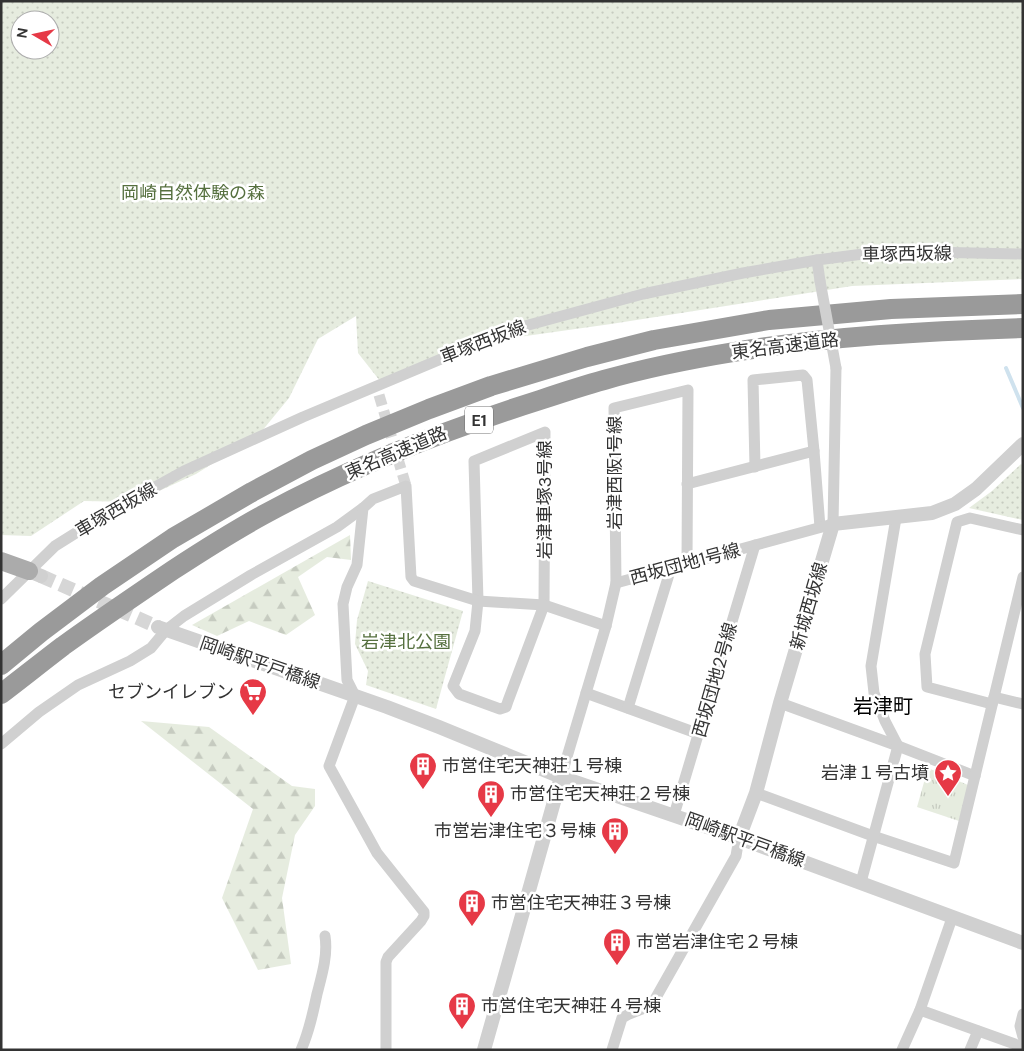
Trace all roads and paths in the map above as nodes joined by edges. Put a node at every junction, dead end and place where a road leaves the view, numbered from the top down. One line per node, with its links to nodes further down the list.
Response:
1 (1023, 254): 2 (street, 車塚西坂線)
2 (817, 260): 11 (street, 新城西坂線, bridge); 17 (street, 車塚西坂線)
3 (1023, 304): 26 (highway, 東名高速道路 / E1)
4 (1023, 328): 28 (highway, 東名高速道路 / E1)
5 (1022, 448): 10 (street)
6 (814, 451): 7 (street); 7 (street); 11 (street)
7 (755, 466): 8 (street)
8 (688, 484): 15 (street); 19 (street, 岩津西阪1号線)
9 (363, 508): 21 (street); 25 (street); 29 (street)
10 (896, 518): 11 (street); 36 (street)
11 (827, 526): 13 (street, 西坂団地1号線); 31 (street, 新城西坂線)
12 (1023, 530): 30 (street)
13 (754, 545): 15 (street, 西坂団地1号線); 34 (street, 西坂団地2号線)
14 (1, 561): 17 (main road)
15 (688, 563): 16 (street, 西坂団地1号線)
16 (671, 568): 19 (street, 西坂団地1号線); 33 (street)
17 (35, 574): 20 (street, 車塚西坂線)
18 (1023, 577): 23 (street)
19 (616, 583): 24 (street, 西坂団地1号線)
20 (1, 599)
21 (478, 601): 22 (street); 22 (street); 22 (street, 岩津車塚3号線)
22 (544, 605): 24 (street)
23 (1019, 611): 30 (street)
24 (606, 626): 27 (street, 西坂団地1号線)
25 (162, 628): 29 (street, 岡崎駅平戸橋線); 35 (street)
26 (1, 665)
27 (586, 693): 33 (street); 38 (street, 西坂団地1号線)
28 (1, 694)
29 (355, 696): 38 (street, 岡崎駅平戸橋線); 54 (street)
30 (993, 700): 32 (street); 37 (street)
31 (780, 703): 36 (street); 39 (street, 新城西坂線)
32 (1023, 704)
33 (628, 708): 34 (street)
34 (699, 734): 40 (street, 西坂団地2号線)
35 (1, 744)
36 (898, 746): 37 (street); 41 (street)
37 (975, 776): 41 (street)
38 (561, 777): 40 (street, 岡崎駅平戸橋線); 55 (street)
39 (756, 793): 41 (street); 42 (street, 新城西坂線)
40 (674, 815): 42 (street, 岡崎駅平戸橋線)
41 (872, 836): 43 (street)
42 (739, 838): 43 (street, 岡崎駅平戸橋線); 52 (street)
43 (861, 882): 44 (street, 岡崎駅平戸橋線)
44 (952, 918): 46 (street, 岡崎駅平戸橋線); 47 (street)
45 (325, 936): 53 (street)
46 (1023, 943)
47 (920, 1010): 49 (street); 56 (street)
48 (1023, 1014): 50 (street)
49 (978, 1031): 51 (street); 57 (street)
50 (1023, 1037)
51 (1023, 1047)
52 (614, 1049)
53 (301, 1050)
54 (386, 1050)
55 (484, 1050)
56 (902, 1050)
57 (970, 1050)

